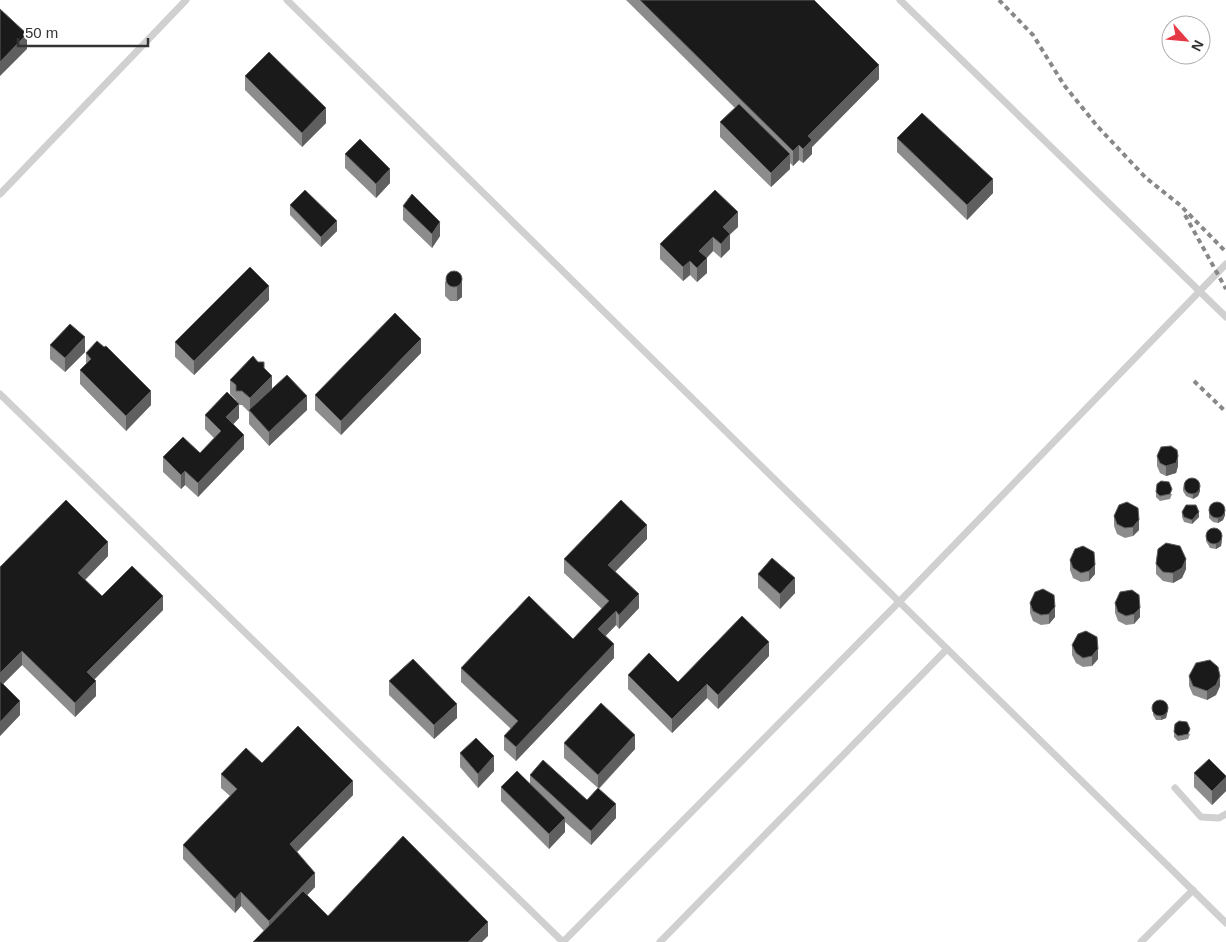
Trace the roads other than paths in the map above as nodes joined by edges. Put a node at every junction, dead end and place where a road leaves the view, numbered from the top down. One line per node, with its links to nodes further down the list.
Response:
1 (186, 0): 4 (lane)
2 (287, 0): 9 (lane)
3 (900, 0): 6 (lane)
4 (0, 194)
5 (1226, 264): 6 (lane)
6 (1200, 292): 7 (lane); 9 (lane)
7 (1226, 318)
8 (0, 394): 15 (lane)
9 (899, 602): 10 (lane); 15 (lane)
10 (947, 649): 13 (lane); 16 (lane)
11 (1175, 788): 12 (lane)
12 (1226, 814)
13 (1193, 890): 14 (lane); 17 (lane)
14 (1226, 922)
15 (563, 942)
16 (660, 942)
17 (1141, 942)

